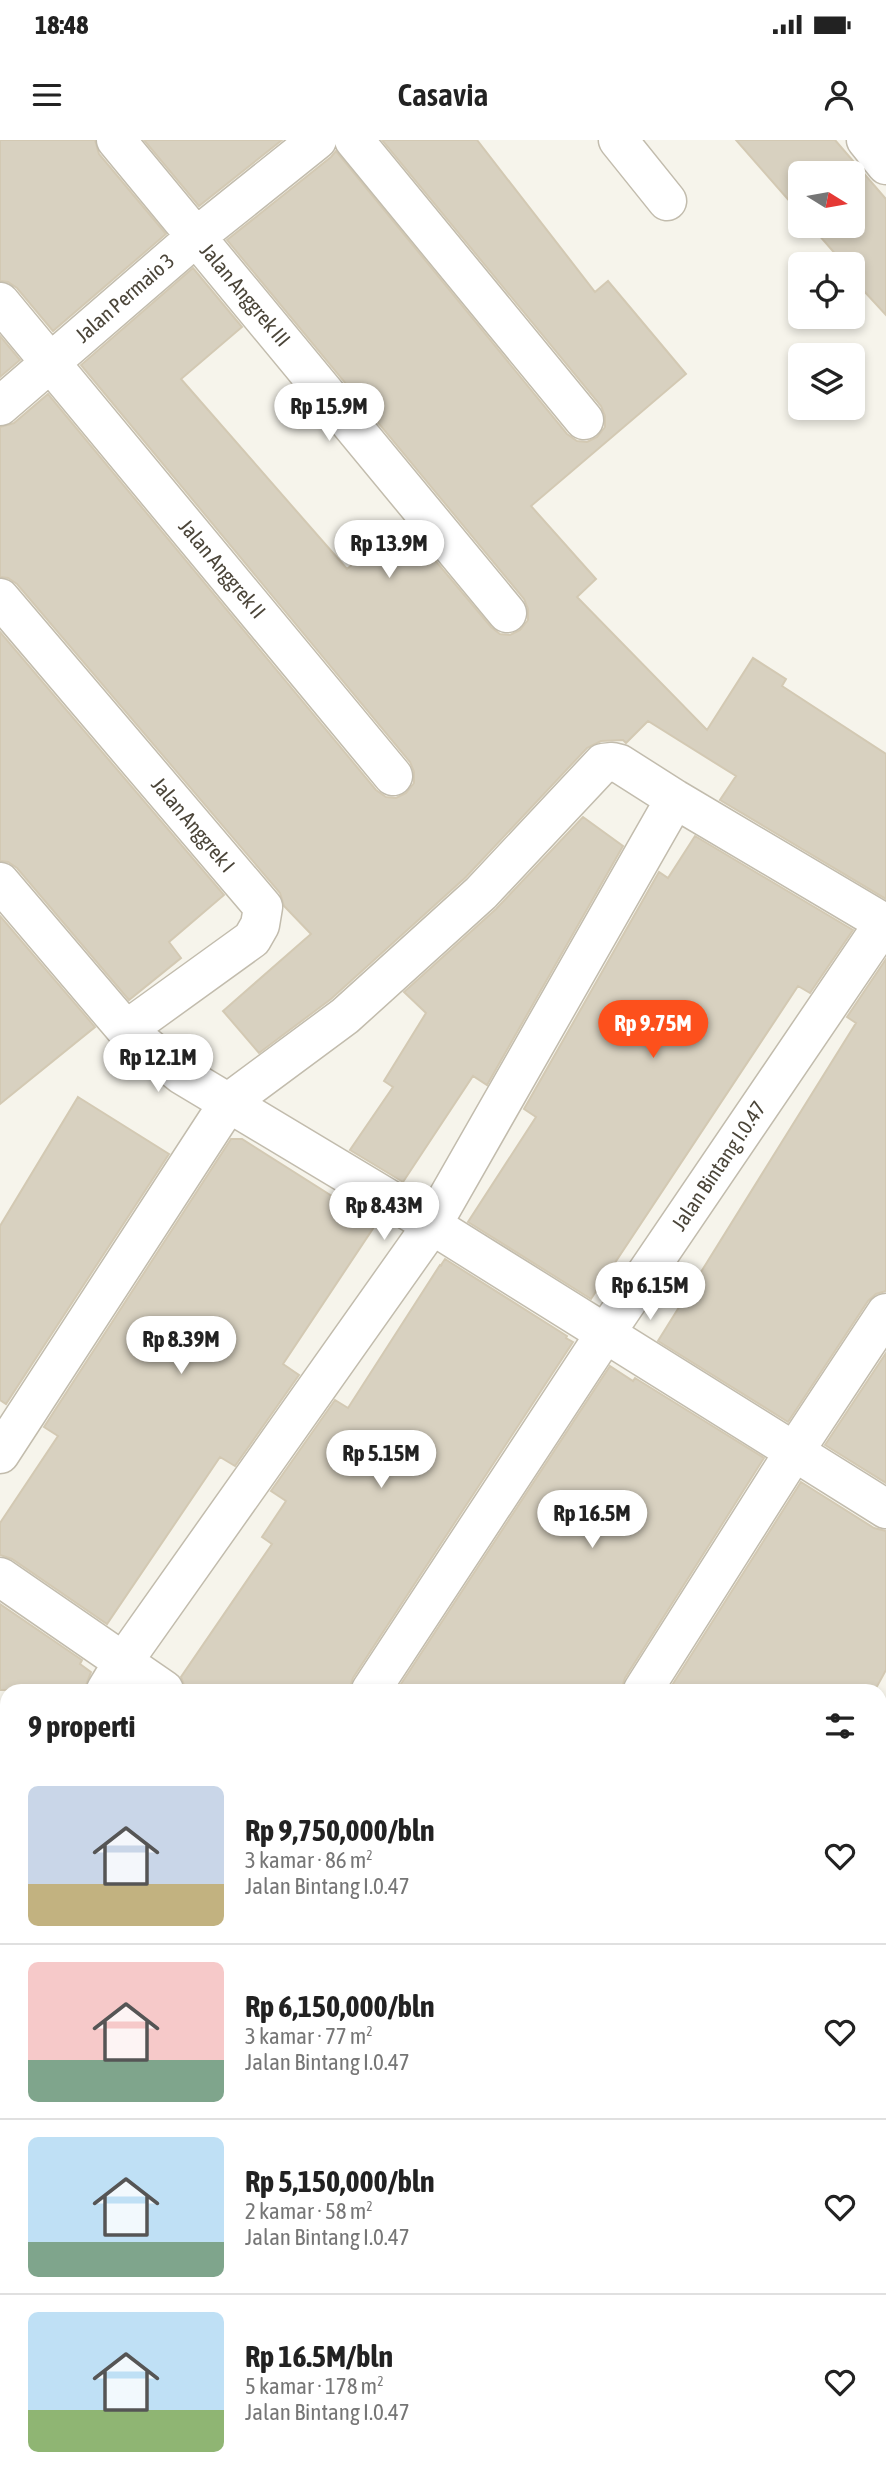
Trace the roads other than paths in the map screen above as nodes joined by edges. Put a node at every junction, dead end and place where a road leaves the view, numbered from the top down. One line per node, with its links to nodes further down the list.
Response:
1 (116, 140): 8 (street, Jalan Anggrek III)
2 (317, 140): 8 (street, Jalan Permaio 3)
3 (354, 140): 12 (street)
4 (618, 140): 7 (street)
5 (866, 140): 6 (street)
6 (886, 164)
7 (667, 201)
8 (197, 236): 10 (street, Jalan Permaio 3); 14 (street, Jalan Anggrek III)
9 (0, 302): 10 (street, Jalan Anggrek II)
10 (51, 363): 11 (street, Jalan Permaio 3); 15 (street, Jalan Anggrek II)
11 (0, 406)
12 (584, 421)
13 (0, 598): 19 (street, Jalan Anggrek I)
14 (507, 613)
15 (394, 776)
16 (675, 799): 18 (street); 20 (street); 21 (street)
17 (0, 883): 19 (street)
18 (885, 923): 23 (street, Jalan Bintang I.0.47)
19 (126, 1030): 20 (street)
20 (229, 1102): 21 (street); 25 (street)
21 (432, 1225): 23 (street); 28 (street)
22 (886, 1313): 24 (street)
23 (605, 1334): 24 (street); 30 (street, Jalan Bintang I.0.47)
24 (794, 1452): 26 (street); 31 (street)
25 (0, 1454)
26 (886, 1509)
27 (0, 1577): 28 (street)
28 (114, 1676): 29 (street)
29 (143, 1684)
30 (375, 1684)
31 (647, 1684)

